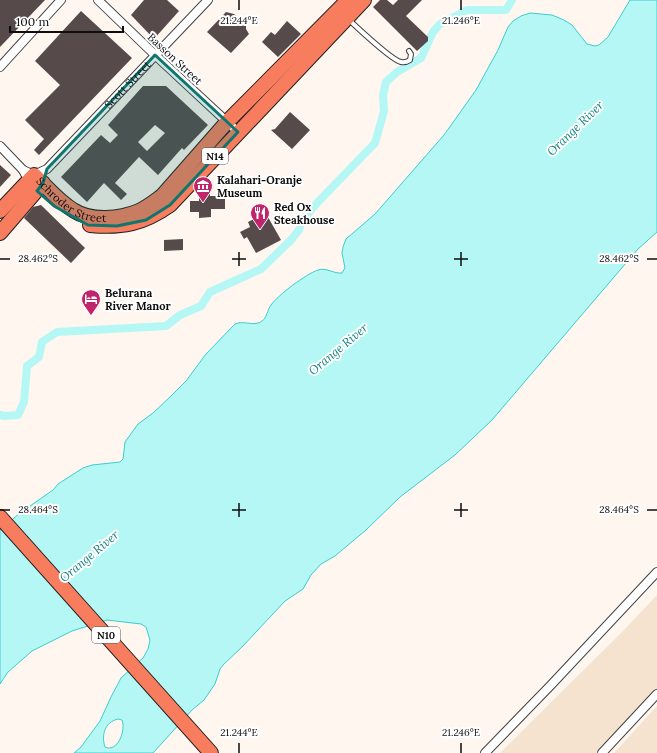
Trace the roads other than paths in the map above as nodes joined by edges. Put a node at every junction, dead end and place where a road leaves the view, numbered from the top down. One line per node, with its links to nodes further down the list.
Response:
1 (61, 0): 8 (street)
2 (98, 0): 7 (street, Basson Street)
3 (208, 0): 7 (street, Scott Street)
4 (364, 0): 5 (highway, Schroder Street / N14)
5 (348, 6): 6 (lane); 9 (highway, Schroder Street / N14); 10 (highway, Schroder Street / N14)
6 (409, 51)
7 (155, 55): 9 (street, Basson Street); 12 (street, Scott Street)
8 (0, 67)
9 (227, 122): 10 (street, Basson Street); 12 (highway, Schroder Street / N14)
10 (238, 132): 12 (highway, Schroder Street / N14)
11 (0, 146): 12 (street)
12 (35, 178): 13 (highway, Scott Street); 14 (highway, Scott Street)
13 (0, 211)
14 (0, 233)
15 (0, 517): 18 (highway, N10)
16 (657, 572): 19 (street)
17 (657, 694): 20 (street)
18 (211, 753)
19 (485, 753)
20 (602, 753)

